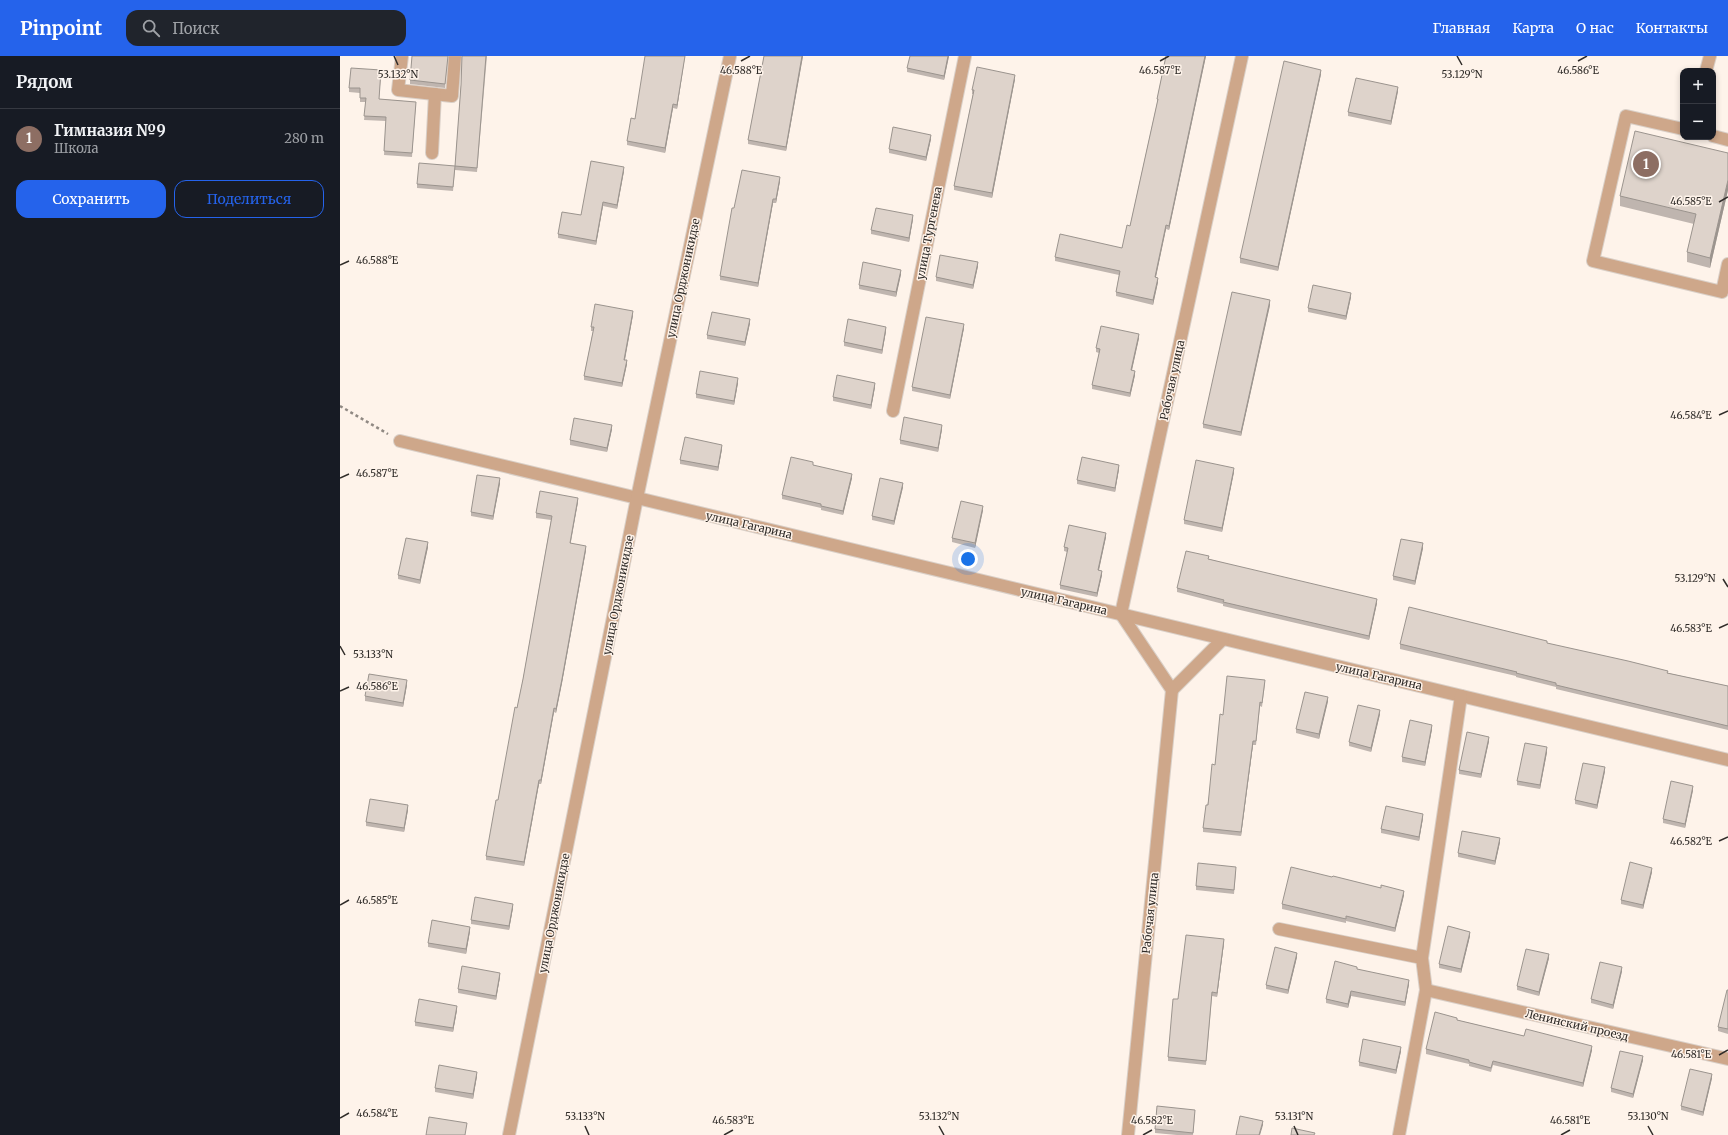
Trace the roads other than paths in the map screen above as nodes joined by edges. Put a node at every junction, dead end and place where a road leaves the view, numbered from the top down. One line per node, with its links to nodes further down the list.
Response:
1 (402, 56): 8 (street)
2 (455, 56): 8 (street)
3 (730, 56): 16 (street, улица Орджоникидзе)
4 (965, 56): 14 (street, улица Тургенева)
5 (1242, 56): 17 (street, Рабочая улица)
6 (1710, 56): 7 (street)
7 (1707, 68)
8 (435, 94): 12 (street)
9 (1680, 128): 13 (street)
10 (1716, 137): 11 (street)
11 (1728, 140)
12 (432, 153)
13 (1728, 264)
14 (893, 411)
15 (400, 442): 16 (street, улица Гагарина)
16 (637, 498): 17 (street, улица Гагарина); 26 (street, улица Орджоникидзе)
17 (1121, 614): 18 (street, улица Гагарина); 19 (street)
18 (1223, 639): 19 (street); 20 (street, улица Гагарина)
19 (1172, 690): 27 (street, Рабочая улица)
20 (1461, 696): 21 (street, улица Гагарина); 23 (street)
21 (1728, 760)
22 (1279, 929): 23 (street)
23 (1422, 958): 24 (street)
24 (1426, 990): 25 (street, Ленинский проезд); 28 (street)
25 (1728, 1059)
26 (509, 1135)
27 (1128, 1135)
28 (1399, 1135)

